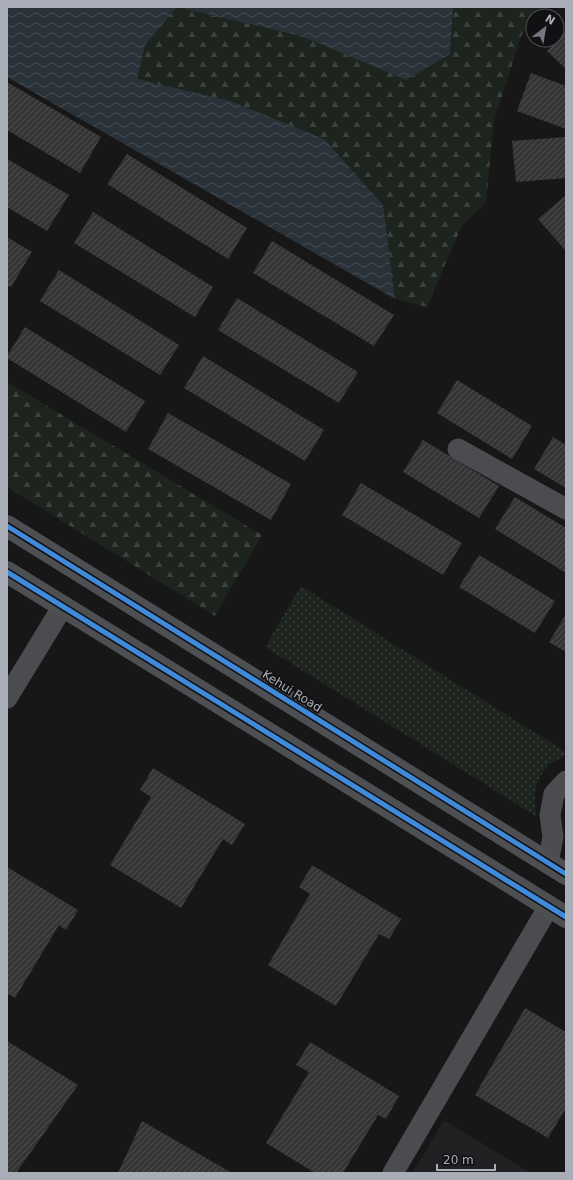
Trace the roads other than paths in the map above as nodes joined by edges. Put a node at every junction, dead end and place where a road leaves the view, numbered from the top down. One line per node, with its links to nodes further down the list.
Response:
1 (458, 449): 2 (street)
2 (566, 509)
3 (7, 526): 8 (main road, Kehui Road)
4 (7, 572): 5 (main road)
5 (63, 606): 6 (street); 9 (main road)
6 (7, 698)
7 (566, 781): 8 (street)
8 (559, 865)
9 (557, 912): 10 (street)
10 (393, 1173)

